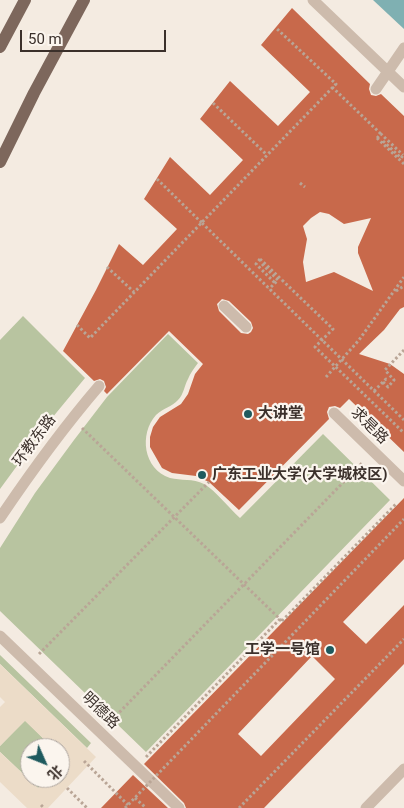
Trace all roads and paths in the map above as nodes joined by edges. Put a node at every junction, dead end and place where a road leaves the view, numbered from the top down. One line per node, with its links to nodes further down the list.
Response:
1 (25, 0): 5 (main road)
2 (84, 0): 16 (main road)
3 (314, 0): 7 (lane)
4 (276, 28): 8 (path, bridge)
5 (0, 47)
6 (402, 51): 7 (lane)
7 (389, 72): 9 (lane); 10 (lane)
8 (332, 87): 12 (path, bridge); 14 (path)
9 (404, 87)
10 (376, 89)
11 (213, 103): 14 (path)
12 (381, 134): 15 (path, bridge); 17 (path)
13 (383, 140): 15 (path)
14 (267, 155): 21 (path)
15 (402, 156)
16 (0, 162)
17 (404, 164)
18 (157, 179): 21 (path)
19 (300, 183): 20 (path)
20 (305, 187)
21 (202, 222): 27 (path, bridge); 29 (path)
22 (262, 264): 25 (path)
23 (107, 267): 29 (path)
24 (404, 277): 28 (path)
25 (277, 281): 27 (path, bridge); 43 (path, bridge)
26 (404, 286): 28 (path)
27 (269, 289): 34 (path, bridge)
28 (394, 291): 34 (path)
29 (134, 292): 31 (path)
30 (224, 306): 32 (lane)
31 (77, 325)
32 (246, 327)
33 (404, 350): 37 (path)
34 (342, 360): 35 (path); 39 (path, bridge)
35 (326, 377)
36 (388, 380): 37 (path)
37 (383, 382): 39 (path)
38 (99, 386): 49 (lane, 环教东路)
39 (374, 391): 41 (path, bridge)
40 (334, 413): 45 (lane, 求是路)
41 (404, 420)
42 (86, 431): 48 (path)
43 (404, 433)
44 (365, 460): 51 (path)
45 (404, 481)
46 (209, 482): 48 (path)
47 (397, 502): 52 (path)
48 (174, 516): 51 (path); 55 (path)
49 (0, 518)
50 (404, 518): 61 (path, bridge)
51 (244, 584): 52 (path); 56 (path)
52 (281, 621): 58 (path)
53 (0, 636): 55 (lane, 明德路)
54 (404, 639): 66 (path)
55 (30, 664): 56 (lane, 明德路)
56 (100, 732): 58 (lane, 明德路)
57 (84, 761): 62 (path)
58 (136, 767): 65 (lane, 明德路)
59 (404, 769): 67 (lane)
60 (67, 788): 63 (path)
61 (135, 798): 62 (path, bridge); 64 (path)
62 (127, 806)
63 (87, 808)
64 (146, 808)
65 (179, 808)
66 (239, 808)
67 (366, 808)

